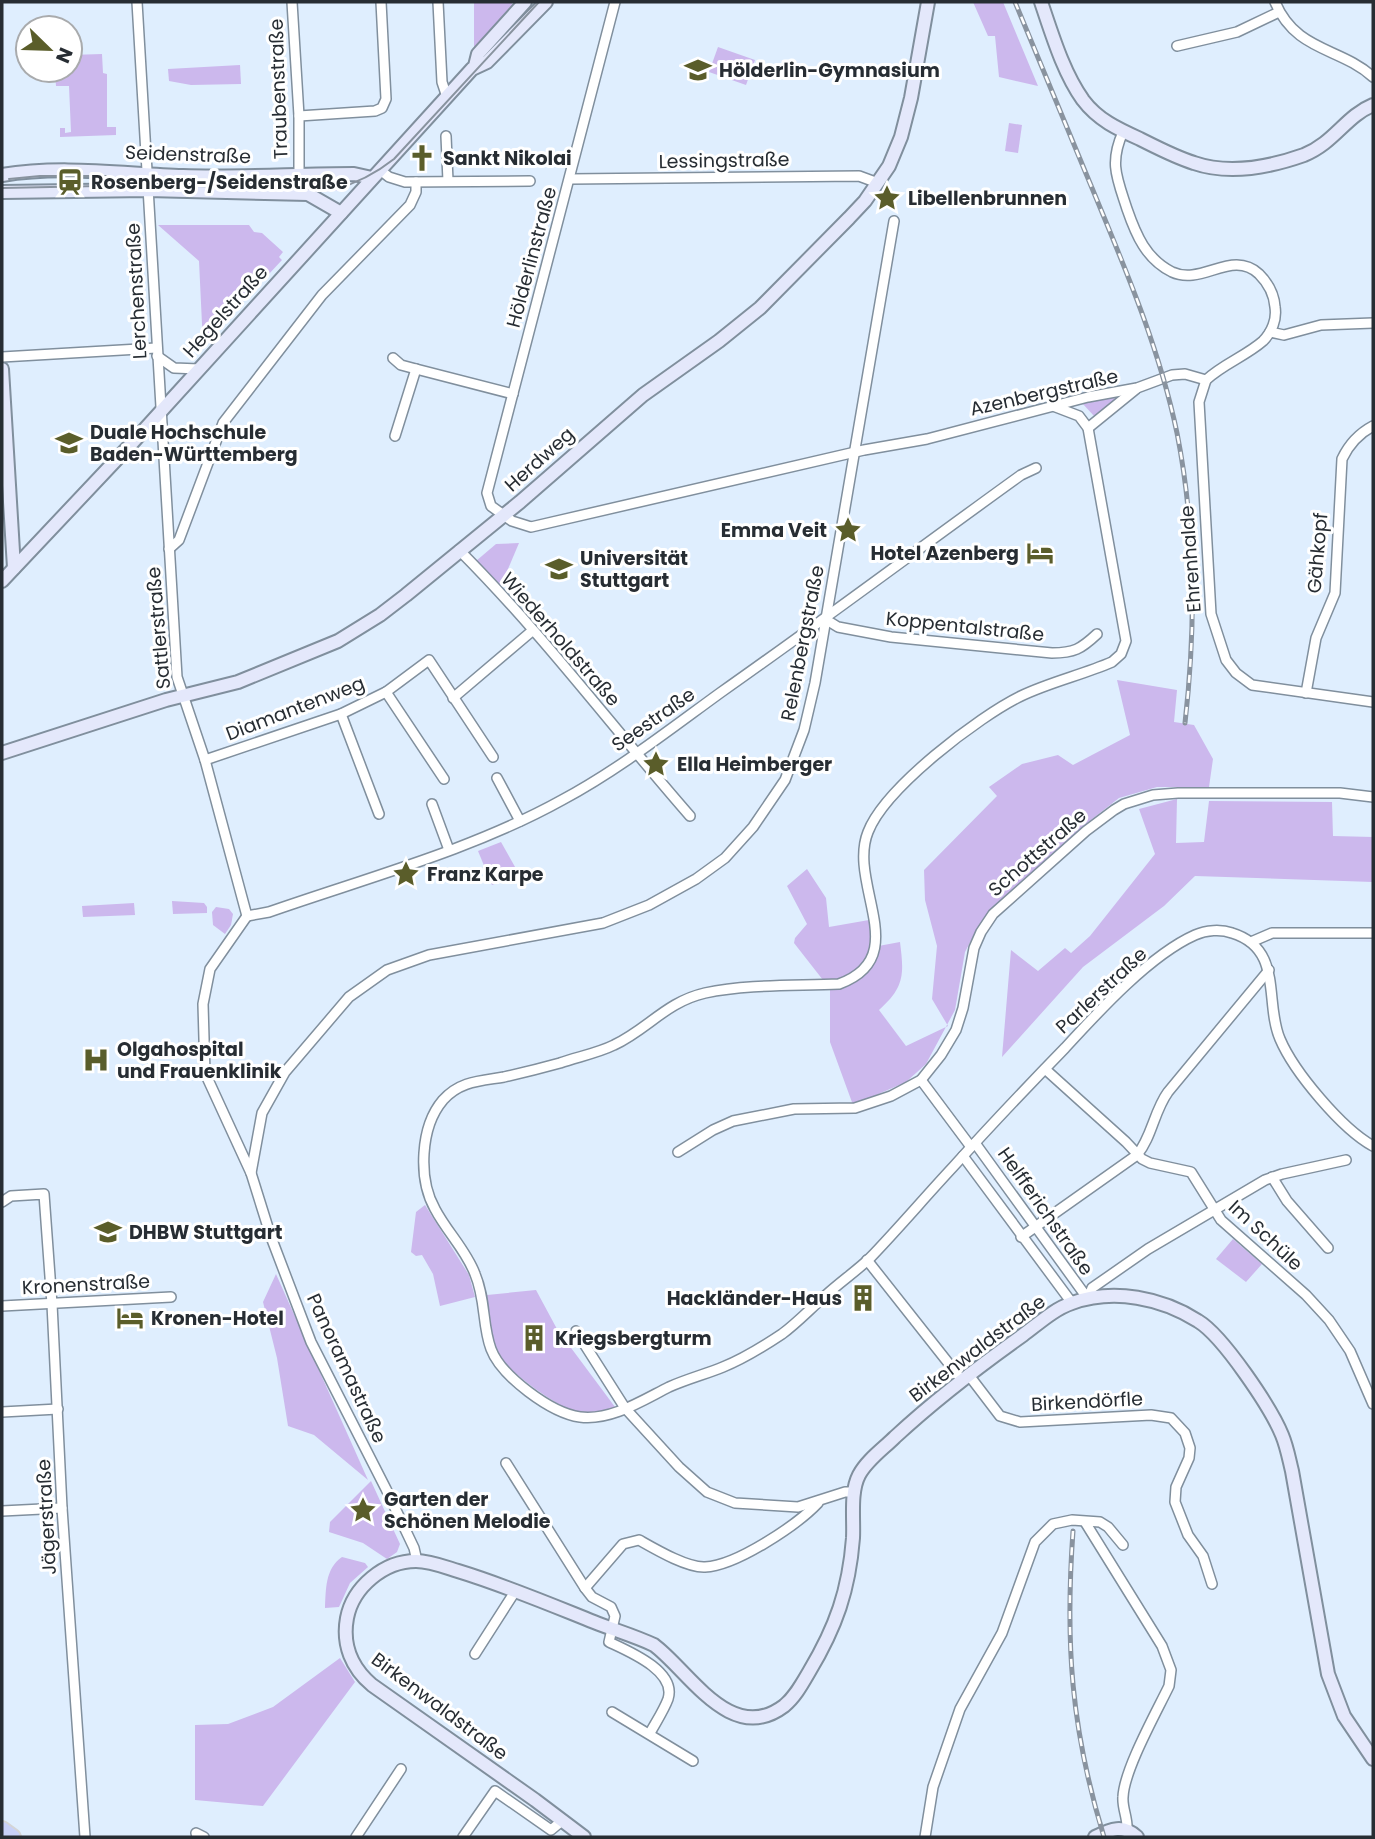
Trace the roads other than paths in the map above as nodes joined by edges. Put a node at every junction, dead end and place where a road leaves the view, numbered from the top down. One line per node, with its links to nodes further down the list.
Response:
1 (137, 2): 20 (street, Lerchenstraße)
2 (292, 2): 17 (street, Traubenstraße)
3 (381, 2): 17 (street)
4 (438, 2): 15 (street)
5 (526, 2): 13 (street, Hegelstraße)
6 (545, 2): 13 (street, Hegelstraße)
7 (615, 2): 24 (street, Hölderlinstraße)
8 (928, 2): 28 (street, Herdweg)
9 (1041, 2): 18 (street)
10 (1275, 2): 11 (street)
11 (1279, 12): 12 (street); 14 (street)
12 (1177, 46)
13 (475, 66): 15 (street, Hegelstraße)
14 (1373, 77)
15 (447, 97): 21 (street, Hegelstraße)
16 (1373, 105): 18 (street)
17 (299, 116): 23 (street, Traubenstraße)
18 (1124, 132): 34 (street)
19 (446, 136): 25 (street)
20 (146, 173): 22 (street, Seidenstraße); 23 (street, Seidenstraße); 29 (street, Lerchenstraße)
21 (376, 174): 23 (street, Seidenstraße); 27 (street, Seidenstraße); 31 (street, Hegelstraße)
22 (2, 175)
23 (299, 175)
24 (570, 179): 28 (street, Lessingstraße); 43 (street, Hölderlinstraße)
25 (448, 181): 26 (street, Seidenstraße); 27 (street, Seidenstraße)
26 (530, 181)
27 (416, 182): 52 (street)
28 (878, 183): 51 (street, Herdweg)
29 (148, 190): 30 (street, Seidenstraße); 31 (street, Seidenstraße); 35 (street, Lerchenstraße)
30 (2, 192)
31 (341, 214): 39 (street, Hegelstraße)
32 (894, 221): 49 (street, Relenbergstraße)
33 (1373, 323): 34 (street)
34 (1270, 332): 41 (street)
35 (156, 352): 36 (street); 39 (street); 45 (street, Lerchenstraße)
36 (2, 357)
37 (393, 358): 40 (street)
38 (2, 369): 54 (street)
39 (199, 369): 45 (street, Hegelstraße)
40 (416, 369): 43 (street); 48 (street)
41 (1206, 380): 42 (street, Azenbergstraße); 60 (street, Ehrenhalde)
42 (1137, 388): 44 (street, Azenbergstraße); 47 (street)
43 (513, 394): 51 (street, Hölderlinstraße)
44 (1053, 406): 47 (street); 49 (street, Azenbergstraße)
45 (160, 411): 52 (street, Sattlerstraße); 54 (street, Hegelstraße)
46 (1373, 426): 60 (street, Gähkopf)
47 (1088, 428): 105 (street, Parlerstraße)
48 (395, 436)
49 (853, 453): 51 (street, Azenbergstraße); 56 (street, Relenbergstraße)
50 (1036, 468): 56 (street, Seestraße)
51 (503, 516): 53 (street, Herdweg)
52 (169, 549): 61 (street, Sattlerstraße)
53 (459, 550): 57 (street, Wiederholdstraße); 61 (street, Herdweg)
54 (13, 568): 55 (street, Hegelstraße)
55 (2, 581)
56 (825, 619): 58 (street, Koppentalstraße); 66 (street, Seestraße); 89 (street, Relenbergstraße)
57 (532, 631): 62 (street); 66 (street, Wiederholdstraße)
58 (1097, 634)
59 (386, 692): 62 (street, Diamantenweg); 64 (street, Diamantenweg); 70 (street)
60 (1306, 693): 63 (street, Ehrenhalde)
61 (182, 696): 65 (street, Herdweg); 68 (street, Sattlerstraße)
62 (453, 698): 67 (street)
63 (1373, 702)
64 (341, 714): 68 (street, Diamantenweg); 73 (street)
65 (2, 753)
66 (635, 754): 74 (street, Wiederholdstraße); 75 (street, Seestraße)
67 (493, 757)
68 (205, 760): 77 (street, Sattlerstraße)
69 (496, 778): 75 (street)
70 (444, 779)
71 (1373, 797): 82 (street, Schottstraße)
72 (432, 804): 76 (street)
73 (379, 814)
74 (690, 816)
75 (520, 821): 76 (street, Seestraße)
76 (449, 850): 77 (street, Seestraße)
77 (247, 916): 89 (street, Panoramastraße)
78 (1373, 933): 79 (street)
79 (1251, 942): 80 (street); 81 (street, Parlerstraße)
80 (1269, 970): 84 (street); 86 (street)
81 (1045, 1069): 83 (street, Parlerstraße); 86 (street, Im Schüle)
82 (920, 1080): 83 (street, Helfferichstraße); 85 (street, Schottstraße)
83 (973, 1145): 87 (street, Parlerstraße); 93 (street, Helfferichstraße)
84 (1373, 1146)
85 (678, 1152)
86 (1137, 1155): 92 (street, Im Schüle); 93 (street)
87 (963, 1156): 94 (street, Helfferichstraße); 96 (street, Parlerstraße)
88 (1346, 1160): 90 (street)
89 (251, 1173): 115 (street, Panoramastraße)
90 (1272, 1177): 92 (street); 95 (street)
91 (2, 1202): 100 (street, Jägerstraße)
92 (1214, 1211): 98 (street); 104 (street, Im Schüle)
93 (1035, 1227): 94 (street); 98 (street, Helfferichstraße)
94 (1021, 1237): 99 (street, Helfferichstraße)
95 (1328, 1248)
96 (867, 1261): 103 (street); 105 (street, Parlerstraße)
97 (171, 1297): 100 (street, Kronenstraße)
98 (1088, 1299): 99 (street, Birkenwaldstraße); 123 (street, Birkenwaldstraße)
99 (1072, 1303): 103 (street, Birkenwaldstraße)
100 (52, 1304): 101 (street, Kronenstraße); 106 (street, Jägerstraße)
101 (2, 1306)
102 (576, 1331): 105 (street)
103 (964, 1377): 109 (street, Birkenwaldstraße); 116 (street, Birkendörfle)
104 (1373, 1404)
105 (625, 1408): 110 (street)
106 (58, 1409): 107 (street); 111 (street, Jägerstraße)
107 (2, 1412)
108 (506, 1463): 117 (street)
109 (855, 1492): 110 (street); 119 (street, Birkenwaldstraße)
110 (819, 1502): 117 (street)
111 (62, 1508): 112 (street); 130 (street, Jägerstraße)
112 (2, 1511)
113 (1085, 1522): 114 (street); 128 (street); 136 (street)
114 (1123, 1545)
115 (417, 1561): 118 (street, Birkenwaldstraße); 126 (street, Birkenwaldstraße)
116 (1212, 1584)
117 (585, 1588): 119 (street)
118 (516, 1590): 119 (street, Birkenwaldstraße); 120 (street)
119 (610, 1629): 122 (street)
120 (475, 1654)
121 (612, 1712): 122 (street)
122 (650, 1733): 124 (street)
123 (1373, 1759)
124 (693, 1761)
125 (401, 1769): 133 (street)
126 (563, 1820): 134 (street); 135 (street, Birkenwaldstraße)
127 (2, 1829): 129 (main road)
128 (1132, 1833): 137 (street)
129 (13, 1837)
130 (85, 1837)
131 (197, 1837): 132 (street)
132 (204, 1837)
133 (356, 1837)
134 (463, 1837)
135 (584, 1837)
136 (925, 1837)
137 (1095, 1837)

